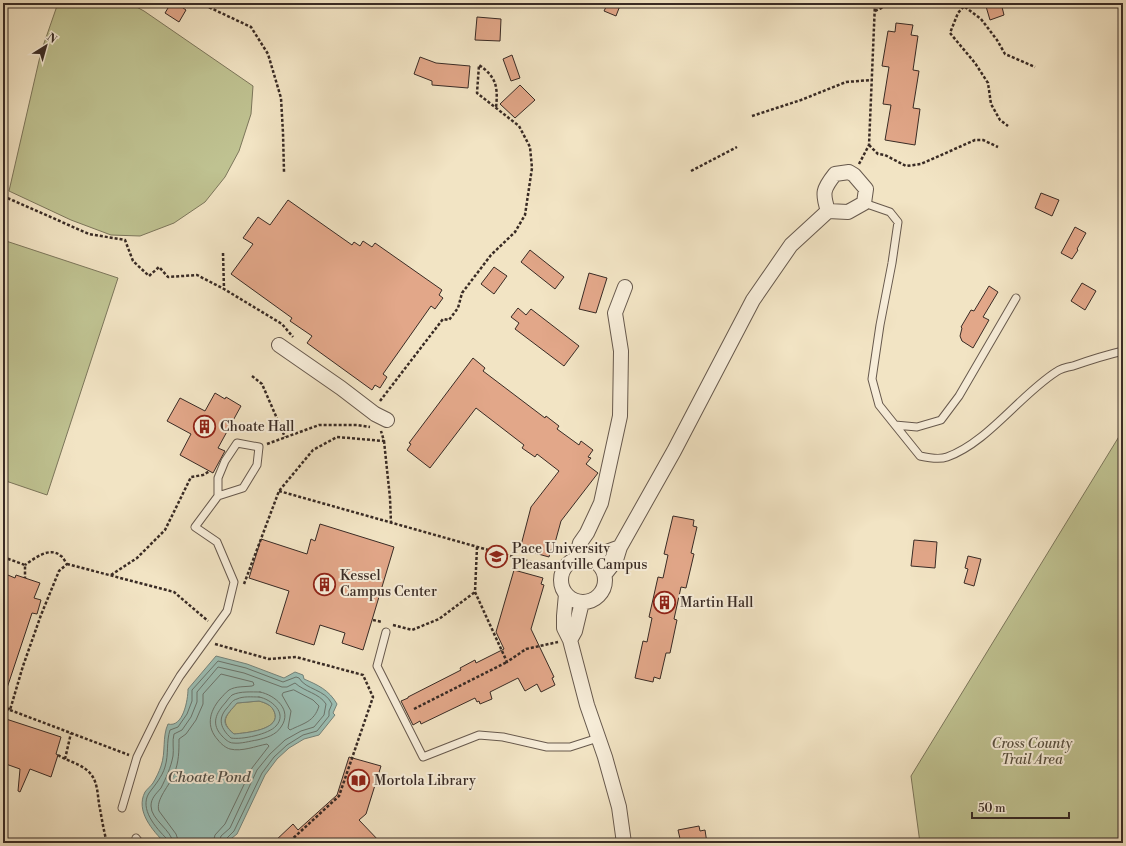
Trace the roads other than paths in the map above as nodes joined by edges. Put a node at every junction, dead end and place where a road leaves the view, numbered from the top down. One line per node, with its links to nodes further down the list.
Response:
1 (864, 203): 2 (street); 2 (street); 8 (lane)
2 (828, 211): 10 (street)
3 (625, 287): 11 (street)
4 (1016, 298): 8 (lane)
5 (279, 345): 7 (street)
6 (1123, 351): 8 (lane)
7 (382, 422)
8 (895, 425)
9 (218, 496): 9 (lane); 18 (lane)
10 (620, 547): 11 (street); 12 (street)
11 (587, 560): 12 (street); 13 (street)
12 (605, 574): 14 (street)
13 (566, 594): 14 (street); 16 (street)
14 (582, 602): 16 (street)
15 (386, 632): 17 (lane)
16 (570, 640): 17 (street)
17 (598, 738): 19 (street)
18 (122, 808)
19 (624, 843)

